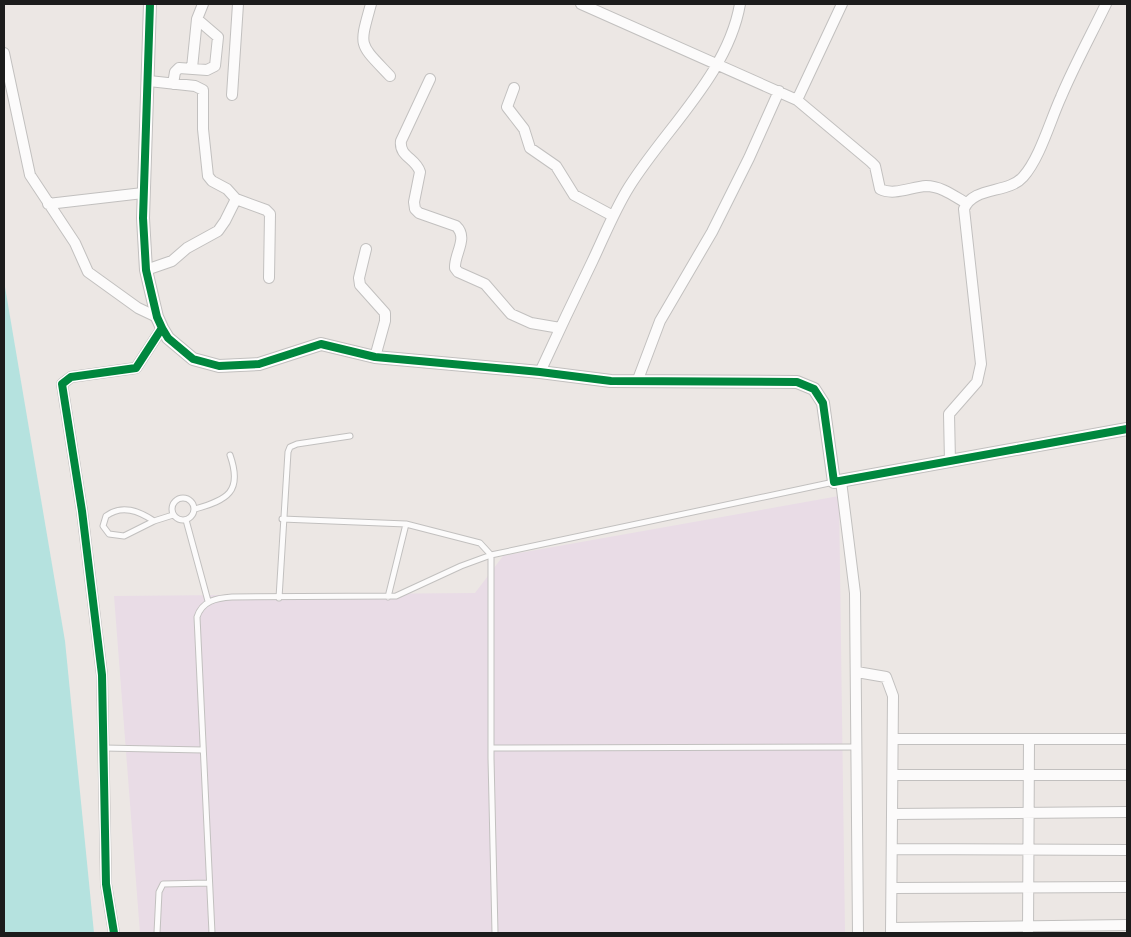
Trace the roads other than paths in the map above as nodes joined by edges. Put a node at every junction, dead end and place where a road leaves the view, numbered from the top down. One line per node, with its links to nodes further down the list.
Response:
1 (150, 4): 15 (street)
2 (203, 4): 9 (street)
3 (238, 4): 19 (street)
4 (371, 4): 13 (street)
5 (581, 4): 11 (street)
6 (740, 4): 11 (street)
7 (842, 4): 20 (street)
8 (1106, 4): 23 (street)
9 (197, 19): 12 (street); 12 (street)
10 (4, 53): 24 (street)
11 (717, 63): 18 (street); 25 (street)
12 (192, 68): 16 (street)
13 (390, 76)
14 (430, 79): 30 (street)
15 (149, 82): 16 (street); 21 (street)
16 (173, 84): 22 (street)
17 (514, 88): 25 (street)
18 (779, 90): 20 (street); 33 (street)
19 (232, 95)
20 (797, 100): 23 (street)
21 (143, 193): 24 (street); 27 (street)
22 (236, 199): 27 (street); 28 (street)
23 (966, 203): 37 (street)
24 (48, 204): 29 (street)
25 (613, 216): 30 (street)
26 (366, 249): 31 (street)
27 (146, 270): 29 (street)
28 (269, 278)
29 (159, 322): 31 (street); 54 (street)
30 (560, 328): 32 (street)
31 (375, 358): 32 (street)
32 (540, 372): 33 (street)
33 (637, 382): 38 (street)
34 (1127, 429): 37 (street)
35 (350, 436): 41 (lane)
36 (230, 455): 39 (lane)
37 (950, 462): 38 (street)
38 (838, 481): 45 (lane); 49 (street)
39 (195, 509): 40 (lane); 43 (lane)
40 (173, 515): 42 (lane); 43 (lane)
41 (282, 519): 44 (lane); 47 (lane)
42 (154, 520): 42 (lane)
43 (186, 520): 48 (lane)
44 (406, 524): 45 (lane); 46 (lane)
45 (491, 555): 46 (lane); 55 (lane)
46 (388, 597): 47 (lane)
47 (279, 598): 48 (lane)
48 (208, 601): 56 (lane)
49 (857, 672): 50 (street); 53 (street)
50 (893, 739): 51 (street); 57 (street)
51 (1028, 739): 52 (street); 58 (street)
52 (1127, 739)
53 (858, 747): 55 (lane); 77 (street)
54 (104, 748): 56 (lane); 73 (street)
55 (491, 748): 76 (lane)
56 (203, 750): 66 (lane)
57 (893, 775): 58 (street); 62 (street)
58 (1029, 775): 59 (street); 60 (street)
59 (1127, 775)
60 (1029, 812): 61 (street); 62 (street); 64 (street)
61 (1127, 812)
62 (892, 814): 63 (street)
63 (892, 849): 64 (street); 69 (street)
64 (1028, 850): 65 (street); 67 (street)
65 (1127, 850)
66 (210, 883): 74 (lane); 75 (lane)
67 (1029, 887): 68 (street); 69 (street); 71 (street)
68 (1127, 887)
69 (892, 888): 72 (street)
70 (1127, 925): 71 (street)
71 (1028, 930): 72 (street)
72 (891, 931)
73 (114, 933)
74 (157, 933)
75 (212, 933)
76 (495, 933)
77 (858, 933)

